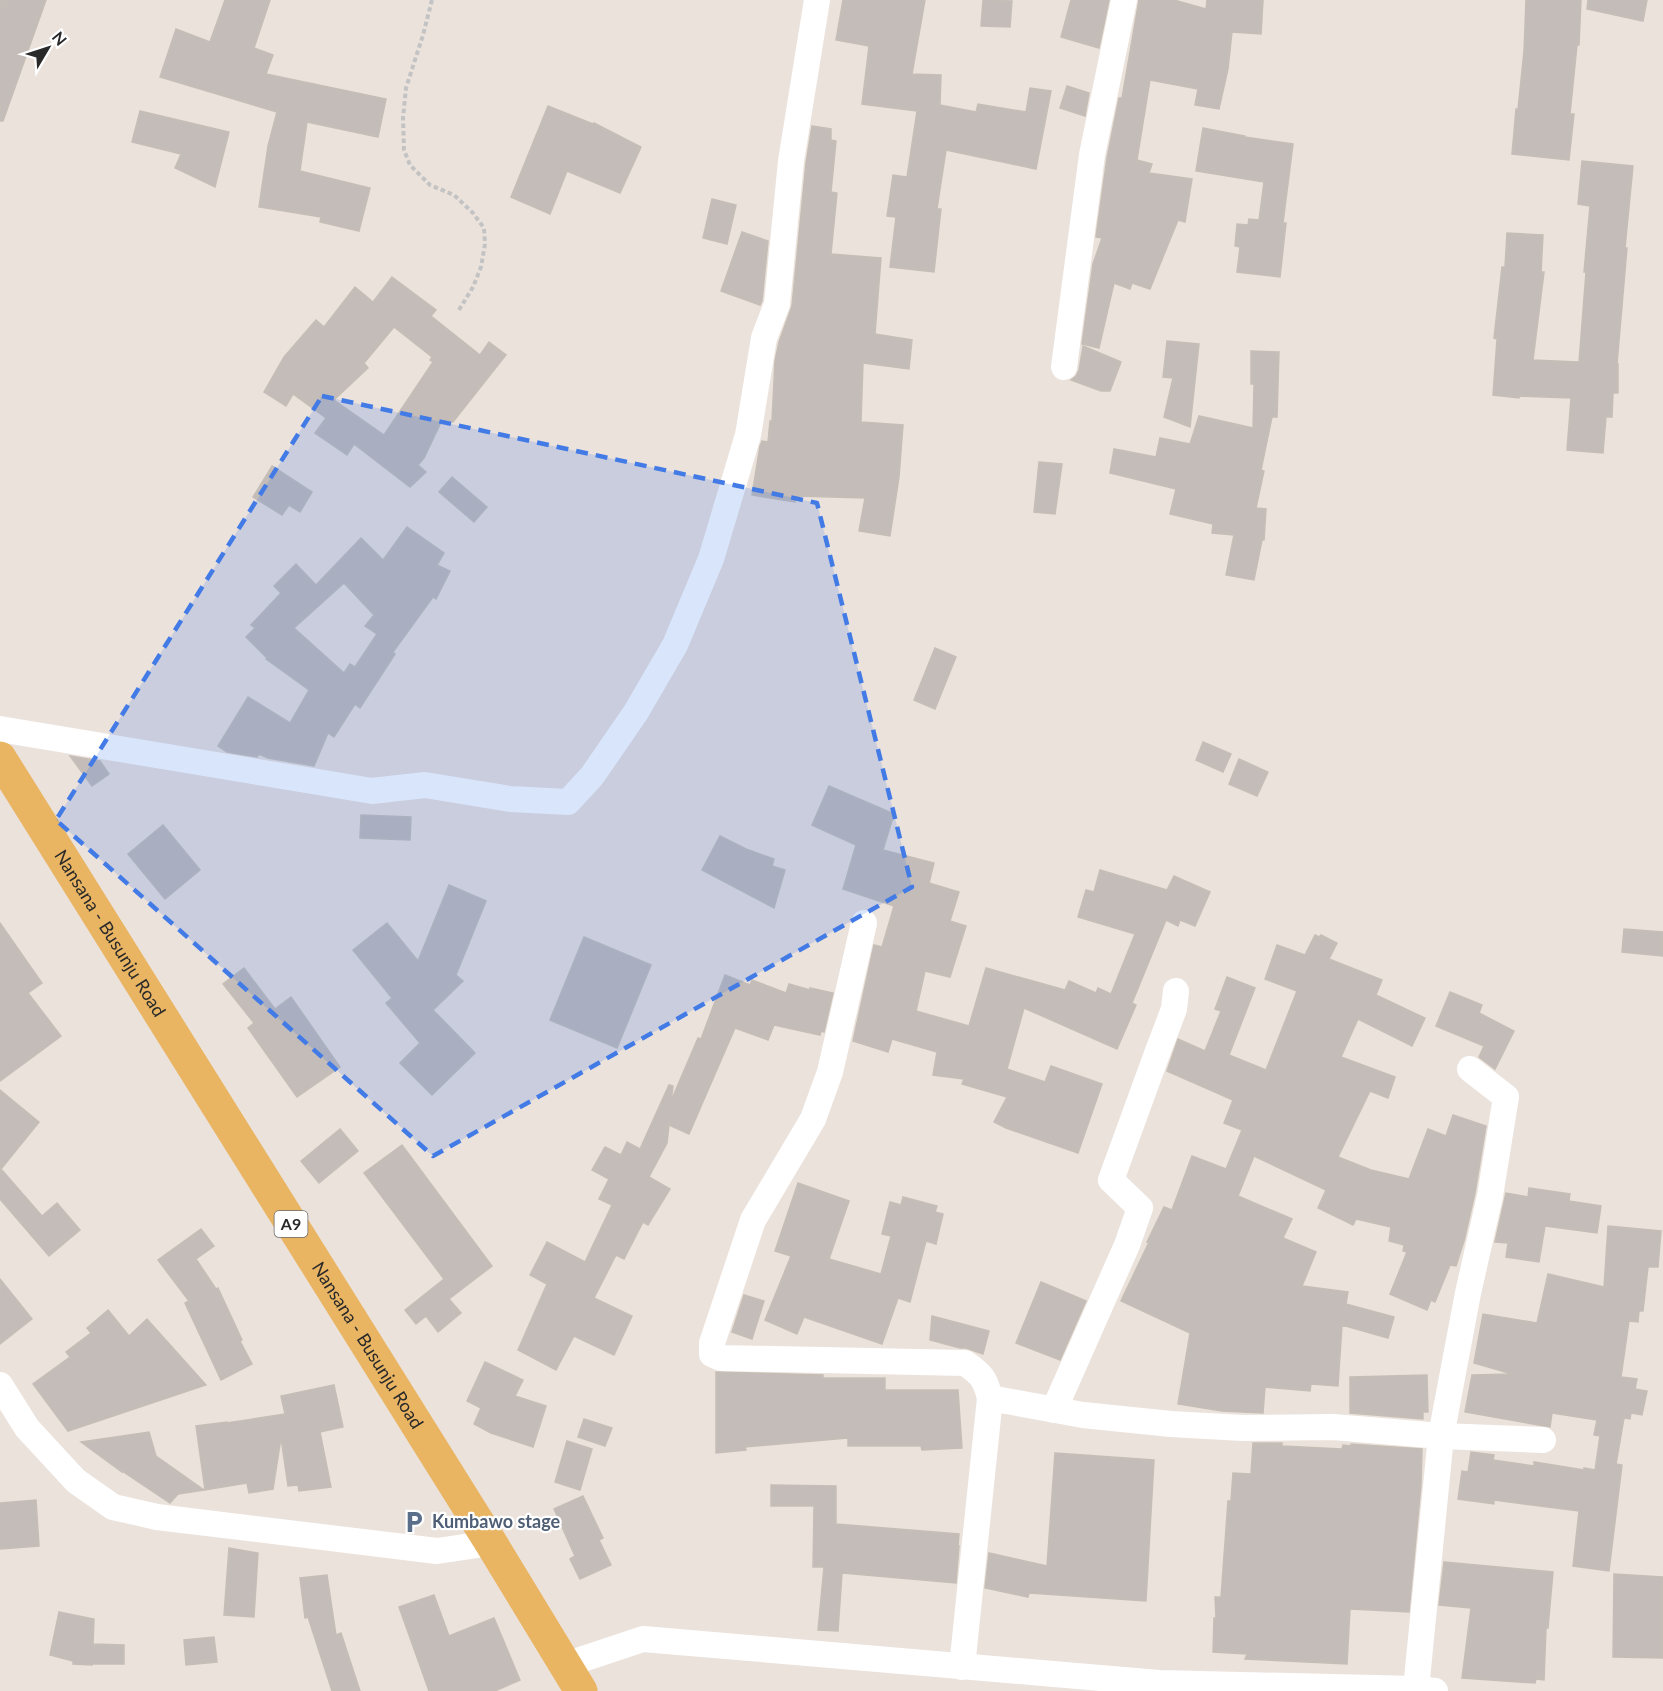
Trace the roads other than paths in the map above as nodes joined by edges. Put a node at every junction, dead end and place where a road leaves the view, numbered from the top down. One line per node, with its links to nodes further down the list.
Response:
1 (817, 0): 4 (street)
2 (1124, 0): 3 (street)
3 (1064, 367)
4 (0, 729)
5 (0, 758): 14 (main road, Nansana - Busunju Road / A9)
6 (864, 923): 10 (street)
7 (1176, 991): 11 (street)
8 (1470, 1069): 12 (street)
9 (0, 1385): 14 (street)
10 (990, 1398): 11 (street); 15 (street)
11 (1054, 1410): 12 (street)
12 (1442, 1436): 13 (street); 17 (street)
13 (1543, 1440)
14 (491, 1543): 16 (main road, Nansana - Busunju Road / A9)
15 (962, 1667): 16 (street); 17 (street)
16 (573, 1678)
17 (1426, 1690)

